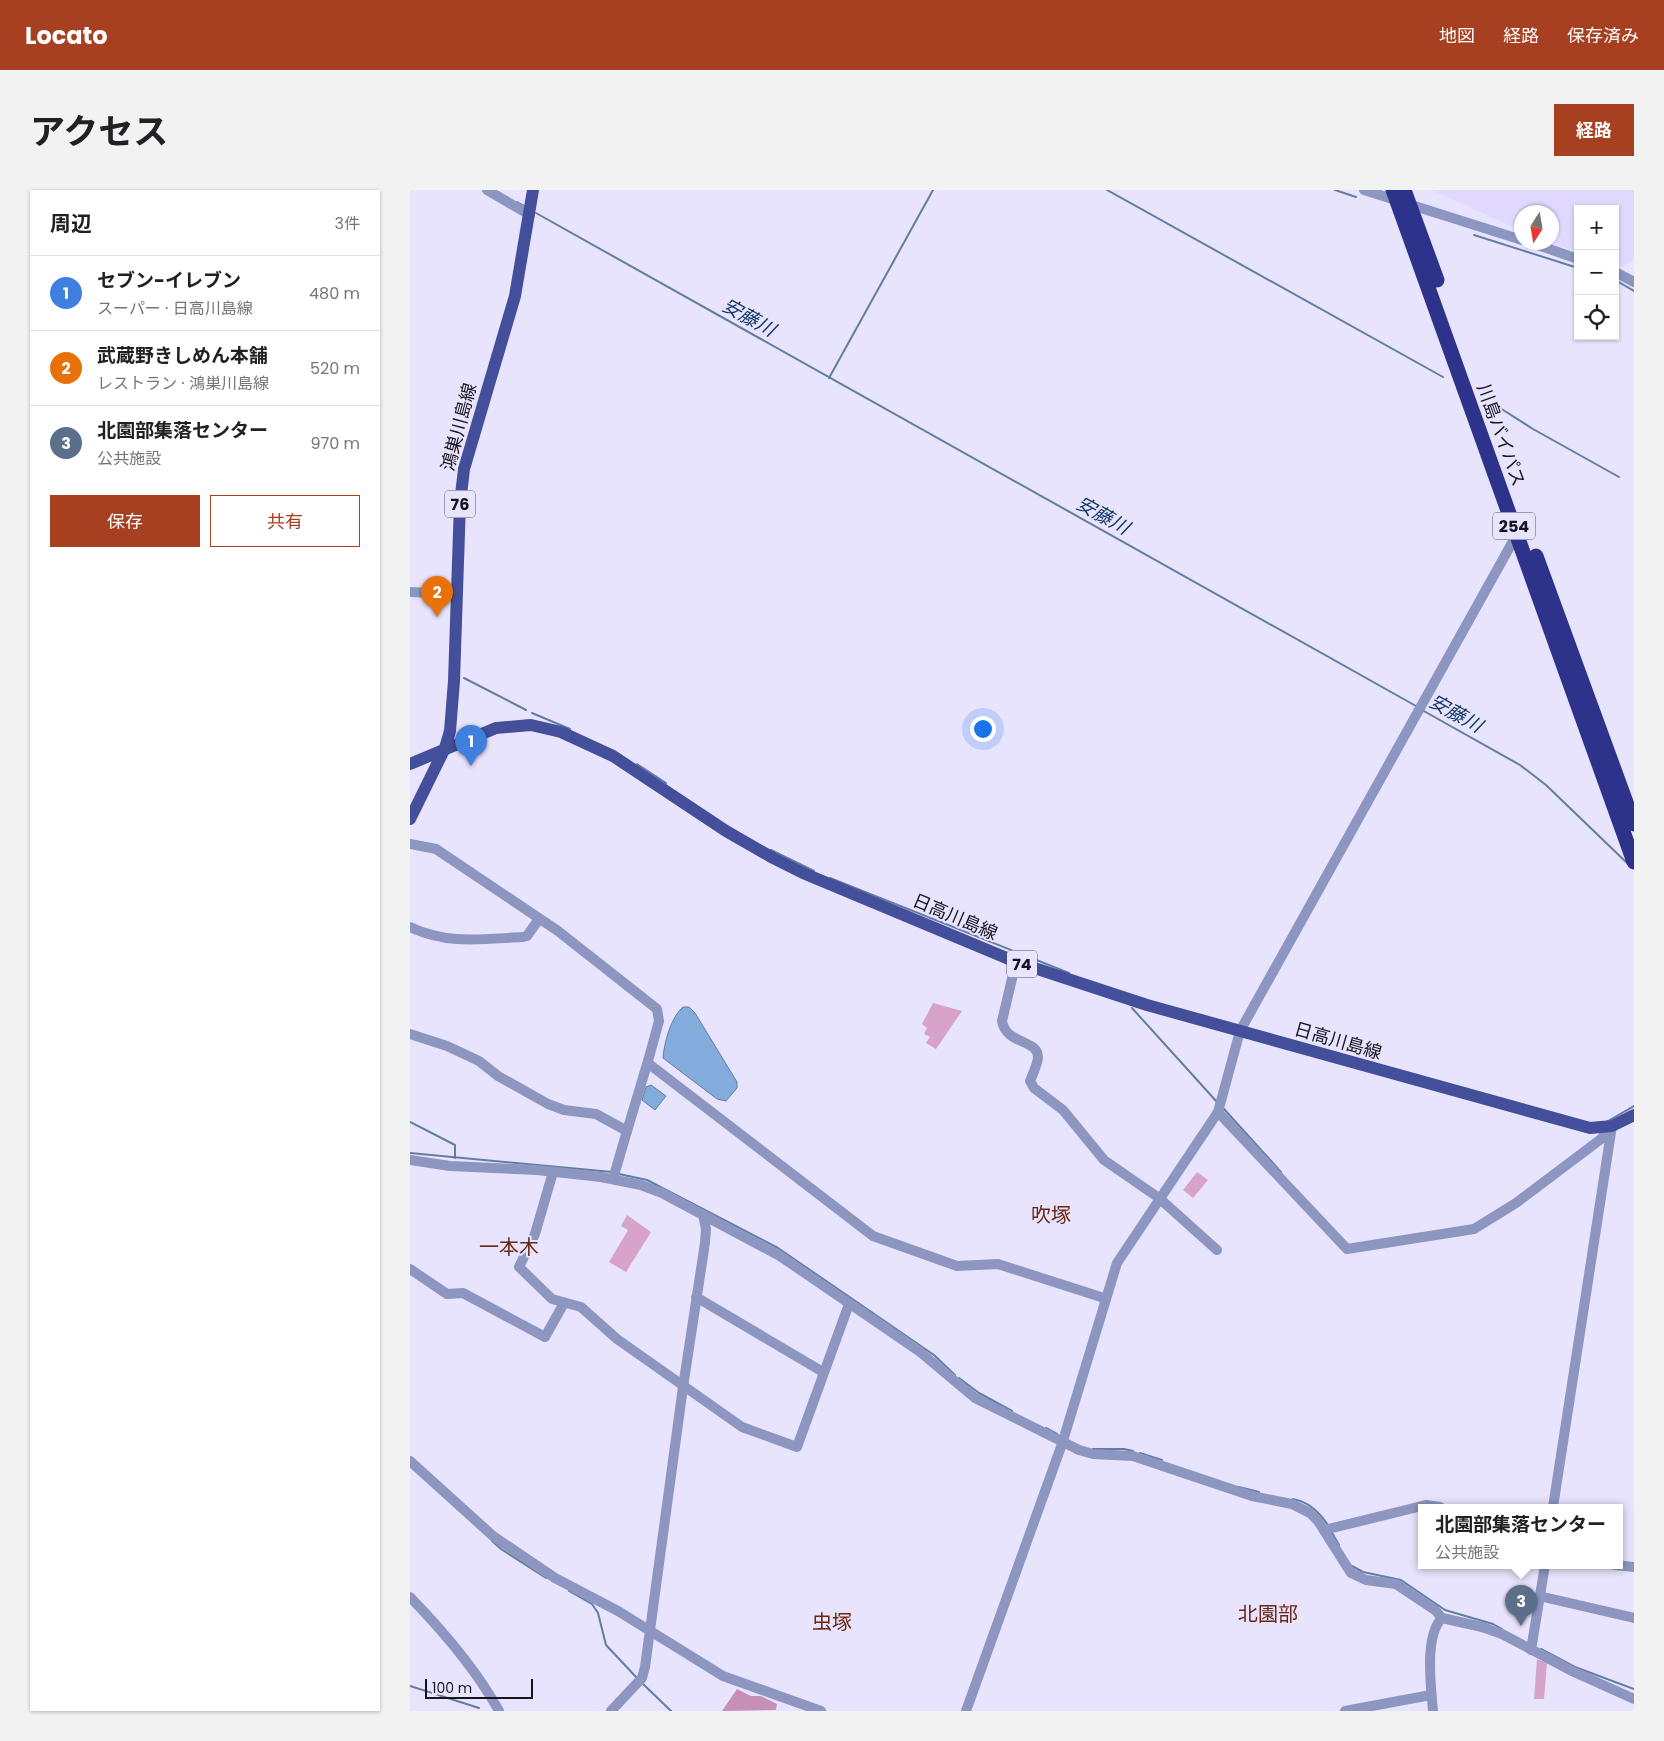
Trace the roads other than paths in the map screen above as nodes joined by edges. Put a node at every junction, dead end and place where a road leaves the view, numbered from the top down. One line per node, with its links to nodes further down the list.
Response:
1 (487, 190): 5 (street)
2 (533, 190): 5 (main road, 鴻巣川島線 / 76)
3 (1364, 190): 4 (street)
4 (1401, 197): 6 (street); 11 (highway, 川島バイパス / 254); 17 (highway, 川島バイパス / 254)
5 (530, 215): 13 (main road, 鴻巣川島線 / 76)
6 (1514, 237)
7 (1552, 250): 8 (street)
8 (1574, 258)
9 (1619, 274): 10 (street)
10 (1634, 282)
11 (1517, 534): 19 (highway, 川島バイパス / 254); 23 (street)
12 (410, 592): 13 (street)
13 (457, 594): 14 (main road, 鴻巣川島線 / 76)
14 (445, 748): 15 (main road, 日高川島線 / 74); 16 (main road, 鴻巣川島線 / 76); 22 (main road, 日高川島線 / 74)
15 (410, 764)
16 (410, 819)
17 (1634, 824)
18 (410, 844): 20 (street)
19 (1634, 862)
20 (539, 919): 21 (street); 25 (street)
21 (410, 927)
22 (1016, 962): 23 (main road, 日高川島線 / 74); 33 (street)
23 (1240, 1031): 26 (street); 28 (main road, 日高川島線 / 74)
24 (410, 1034): 29 (street)
25 (648, 1061): 29 (street); 38 (street)
26 (1218, 1112): 28 (street); 33 (street)
27 (1634, 1115): 28 (main road, 日高川島線 / 74)
28 (1612, 1126): 45 (street)
29 (627, 1131): 32 (street)
30 (410, 1160): 31 (street)
31 (553, 1172): 32 (street); 39 (street)
32 (613, 1179): 34 (street)
33 (1159, 1198): 35 (street); 38 (street)
34 (703, 1214): 37 (street); 40 (street)
35 (1217, 1250)
36 (410, 1269): 39 (street)
37 (696, 1297): 41 (street); 42 (street)
38 (1104, 1298): 43 (street)
39 (564, 1303): 42 (street)
40 (849, 1304): 41 (street); 43 (street)
41 (823, 1372): 42 (street)
42 (683, 1387): 53 (street)
43 (1062, 1444): 47 (street); 60 (street)
44 (410, 1461): 53 (street)
45 (1554, 1504)
46 (1418, 1507): 47 (street)
47 (1324, 1530): 51 (street)
48 (1544, 1569): 49 (street)
49 (1540, 1596): 52 (street); 54 (street)
50 (410, 1597): 57 (street)
51 (1442, 1618): 54 (street); 55 (street)
52 (1634, 1618)
53 (650, 1631): 58 (street); 59 (street)
54 (1531, 1650): 56 (street)
55 (1431, 1695): 61 (street); 62 (street)
56 (1634, 1699)
57 (499, 1711)
58 (611, 1711)
59 (821, 1711)
60 (966, 1711)
61 (1345, 1711)
62 (1433, 1711)

